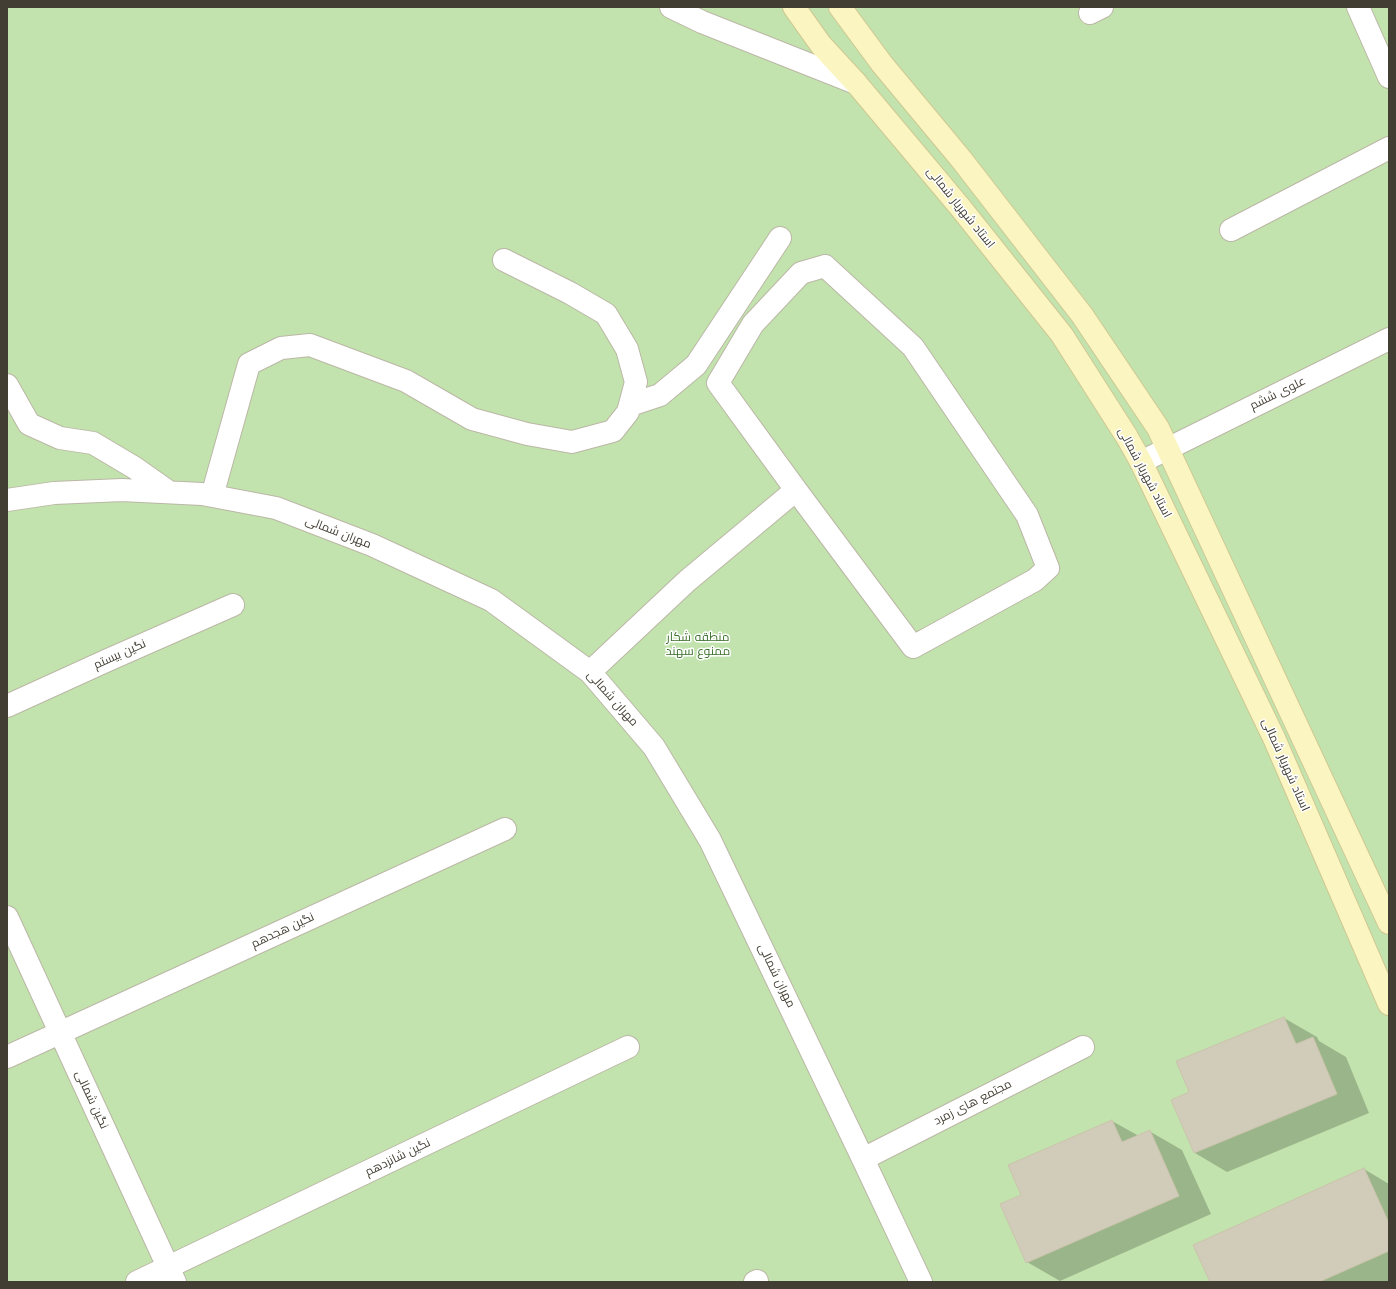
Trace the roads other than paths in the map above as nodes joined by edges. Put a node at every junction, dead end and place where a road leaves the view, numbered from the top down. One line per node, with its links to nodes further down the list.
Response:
1 (671, 7): 7 (street)
2 (794, 7): 7 (street, استاد شهریار شمالی)
3 (840, 7): 5 (street)
4 (1358, 7): 6 (street)
5 (882, 64): 7 (street); 15 (street)
6 (1389, 77)
7 (856, 83): 16 (street, استاد شهریار شمالی)
8 (1389, 148): 9 (street)
9 (1231, 230)
10 (780, 238): 14 (street)
11 (504, 260): 14 (street)
12 (1389, 339): 15 (street, علوی ششم)
13 (7, 384): 18 (street)
14 (630, 405): 19 (street)
15 (1167, 448): 16 (street, علوی ششم); 26 (street)
16 (1141, 462): 27 (street, استاد شهریار شمالی)
17 (796, 490): 17 (street); 22 (street)
18 (169, 492): 19 (street, مهران شمالی); 20 (street, مهران شمالی)
19 (212, 496): 22 (street, مهران شمالی)
20 (7, 500)
21 (233, 605): 23 (street, نگین بیستم)
22 (590, 672): 32 (street, مهران شمالی)
23 (7, 706)
24 (506, 829): 28 (street, نگین هجدهم)
25 (7, 917): 28 (street, نگین شمالی)
26 (1389, 923)
27 (1389, 1004)
28 (60, 1032): 31 (street, نگین هجدهم); 33 (street, نگین شمالی)
29 (628, 1047): 33 (street, نگین شانزدهم)
30 (1083, 1048): 32 (street, مجتمع های زمرد)
31 (7, 1057)
32 (863, 1159): 35 (street, مهران شمالی)
33 (171, 1275): 34 (street, نگین شانزدهم)
34 (137, 1282)
35 (920, 1282)

